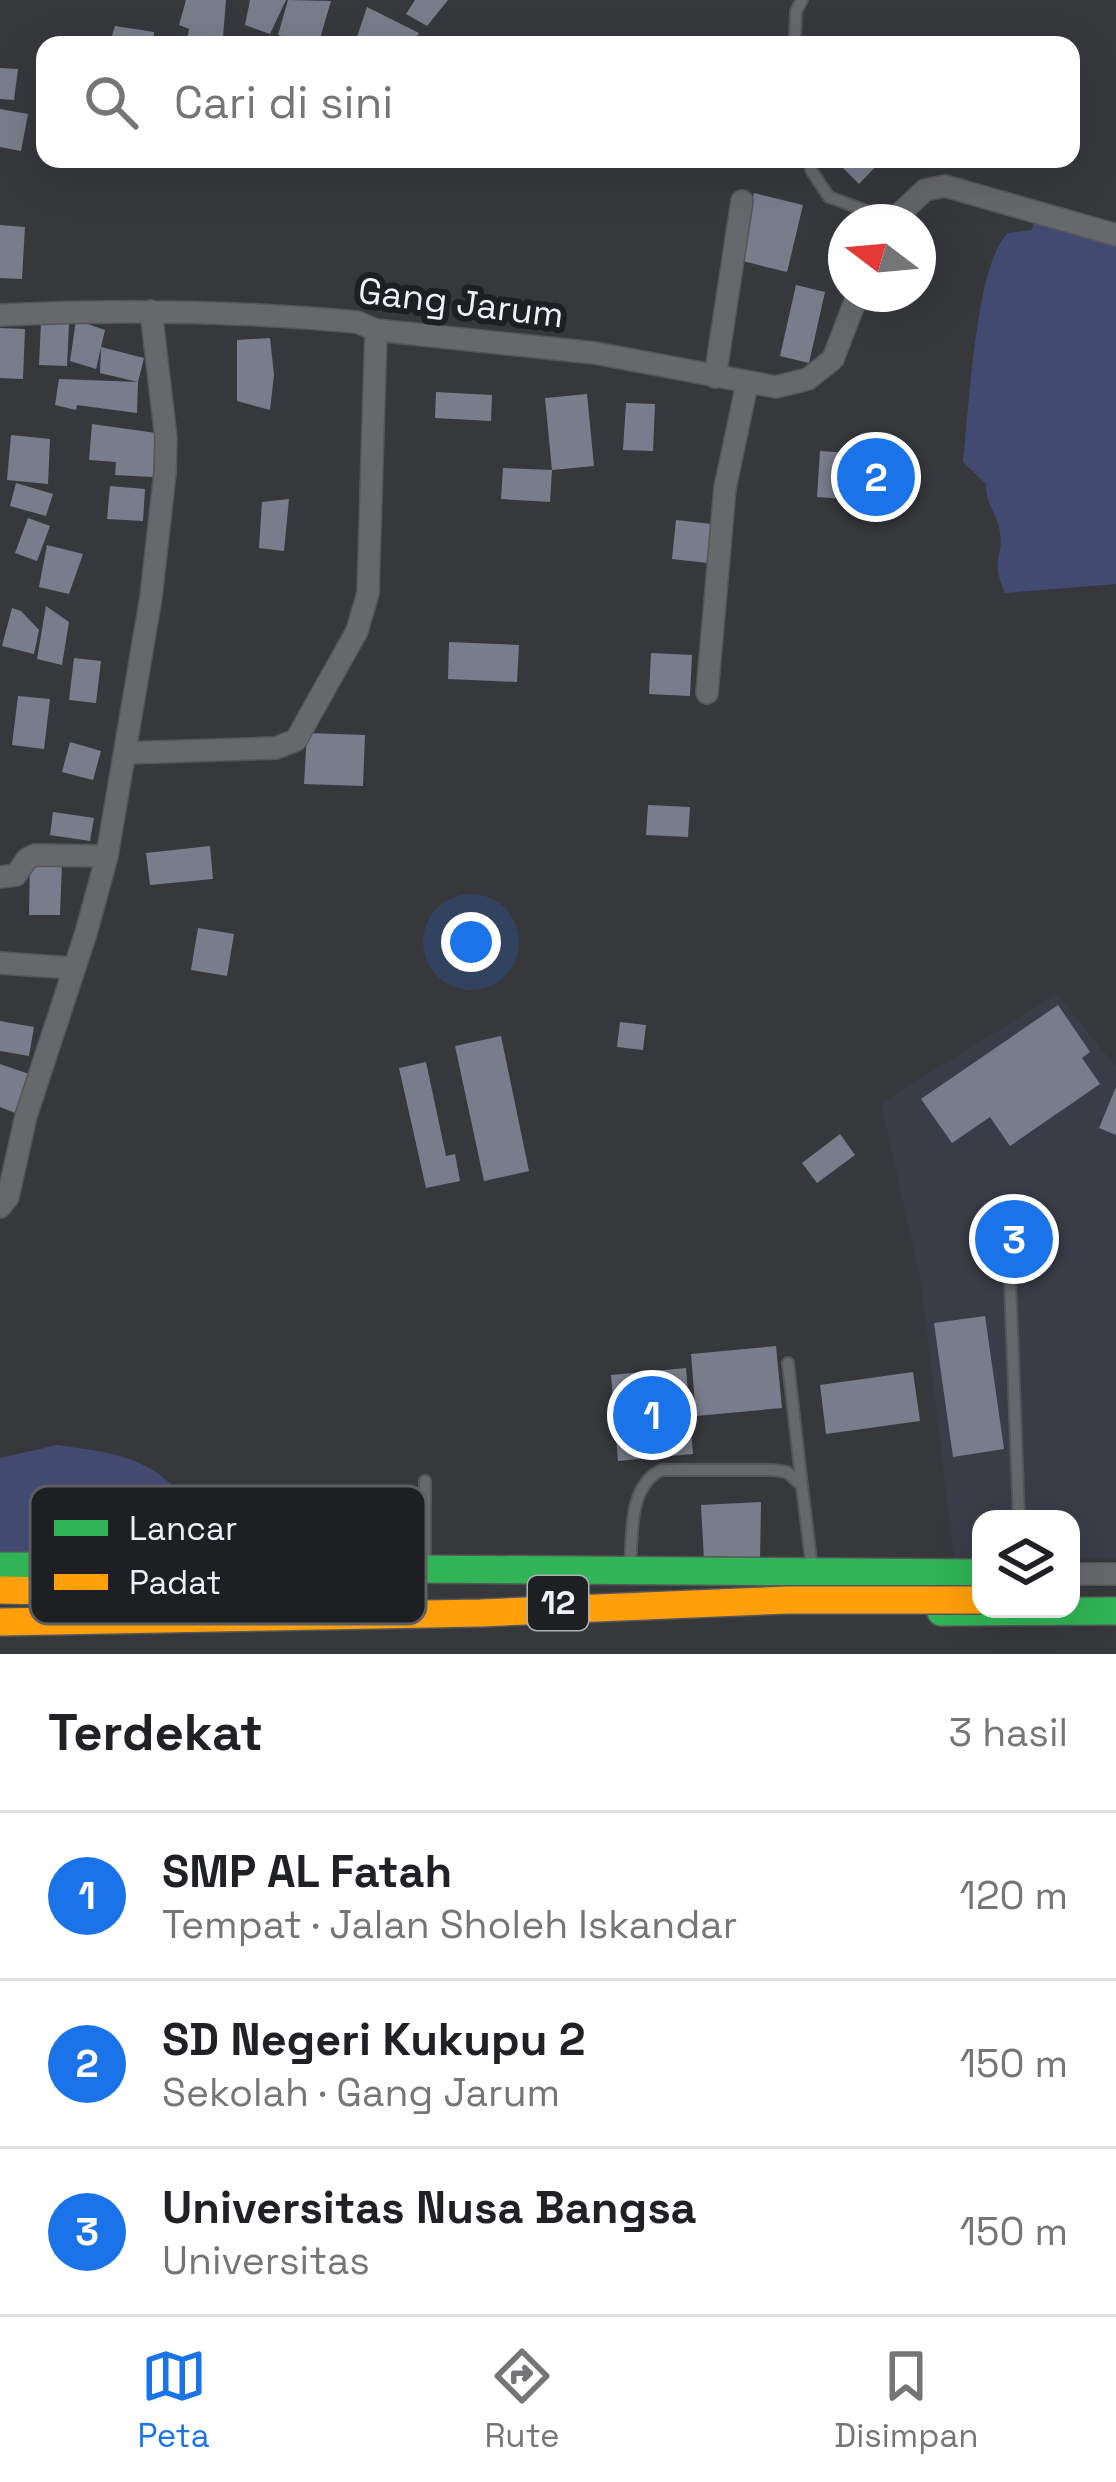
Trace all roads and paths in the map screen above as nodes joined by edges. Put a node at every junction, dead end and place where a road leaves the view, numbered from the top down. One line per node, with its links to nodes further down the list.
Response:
1 (802, 0): 2 (lane)
2 (795, 36)
3 (812, 168): 5 (lane)
4 (742, 201): 12 (street)
5 (849, 204)
6 (910, 204): 7 (street)
7 (1116, 235)
8 (151, 310): 10 (street, Gang Jarum); 11 (street, Gang Jarum); 15 (street)
9 (851, 312): 13 (street, Gang Jarum)
10 (0, 315)
11 (376, 330): 12 (street, Gang Jarum); 15 (street)
12 (715, 376): 13 (street, Gang Jarum)
13 (747, 384): 14 (street)
14 (707, 693)
15 (125, 753): 16 (street)
16 (107, 856): 17 (street); 19 (street)
17 (0, 877)
18 (0, 963): 19 (street)
19 (73, 968): 20 (street)
20 (4, 1202)
21 (1010, 1281): 26 (lane)
22 (788, 1364): 25 (lane)
23 (425, 1480): 24 (lane)
24 (425, 1486)
25 (802, 1486): 30 (lane); 31 (lane)
26 (1019, 1510)
27 (0, 1566): 28 (main road)
28 (30, 1566)
29 (426, 1569): 30 (main road)
30 (630, 1570): 31 (main road)
31 (812, 1571): 32 (main road)
32 (972, 1573)
33 (1080, 1574): 34 (street)
34 (1116, 1574)
35 (0, 1590): 36 (main road, 12)
36 (30, 1591)
37 (426, 1598): 41 (main road, 12)
38 (972, 1600): 42 (main road, bridge)
39 (1080, 1600): 40 (main road)
40 (1116, 1602)
41 (1116, 1612)
42 (426, 1614)
43 (30, 1621): 44 (main road, bridge)
44 (0, 1622)

